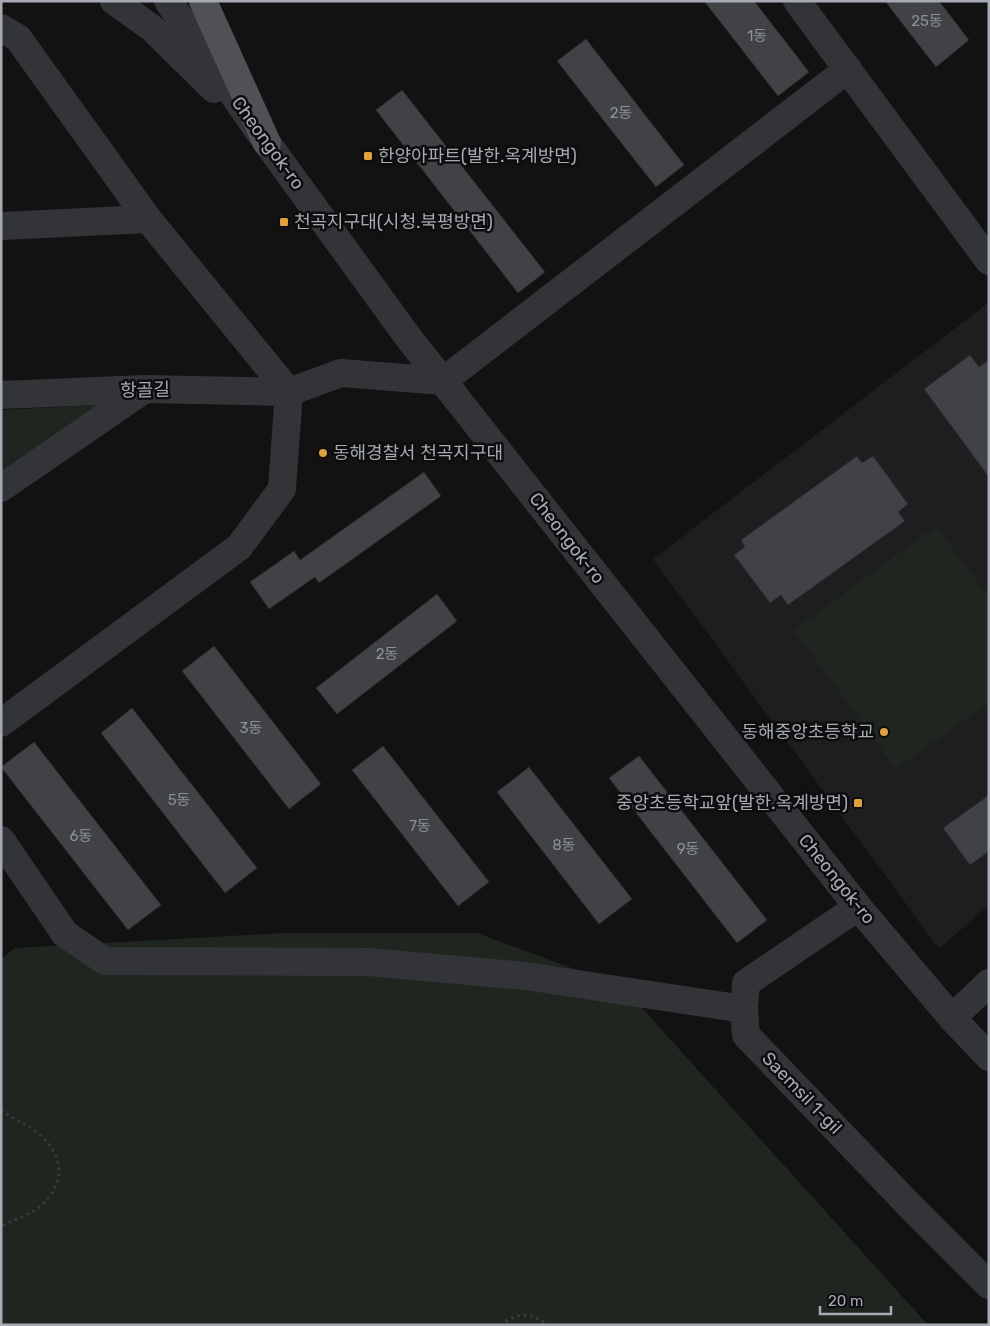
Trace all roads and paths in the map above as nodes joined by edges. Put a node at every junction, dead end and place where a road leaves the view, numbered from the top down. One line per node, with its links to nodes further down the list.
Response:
1 (114, 1): 7 (street)
2 (168, 1): 7 (street, Cheongok-ro)
3 (203, 1): 7 (main road)
4 (797, 1): 6 (street)
5 (1, 28): 8 (street)
6 (848, 69): 10 (street); 11 (street)
7 (267, 143): 11 (street, Cheongok-ro)
8 (148, 219): 9 (street); 13 (street)
9 (1, 226)
10 (989, 261)
11 (442, 381): 13 (street); 18 (street, Cheongok-ro)
12 (145, 389): 13 (street, 항골길); 14 (street, 항골길); 15 (street)
13 (289, 392): 16 (street)
14 (1, 395)
15 (1, 488)
16 (1, 723)
17 (1, 840): 20 (street)
18 (858, 906): 20 (street, Saemsil 1-gil); 21 (street, Cheongok-ro)
19 (989, 983): 21 (street)
20 (744, 1009): 25 (street, Saemsil 1-gil)
21 (952, 1018): 22 (street, Cheongok-ro)
22 (989, 1057)
23 (1, 1110): 24 (path)
24 (1, 1227)
25 (989, 1285)
26 (500, 1325): 27 (path)
27 (548, 1325)

